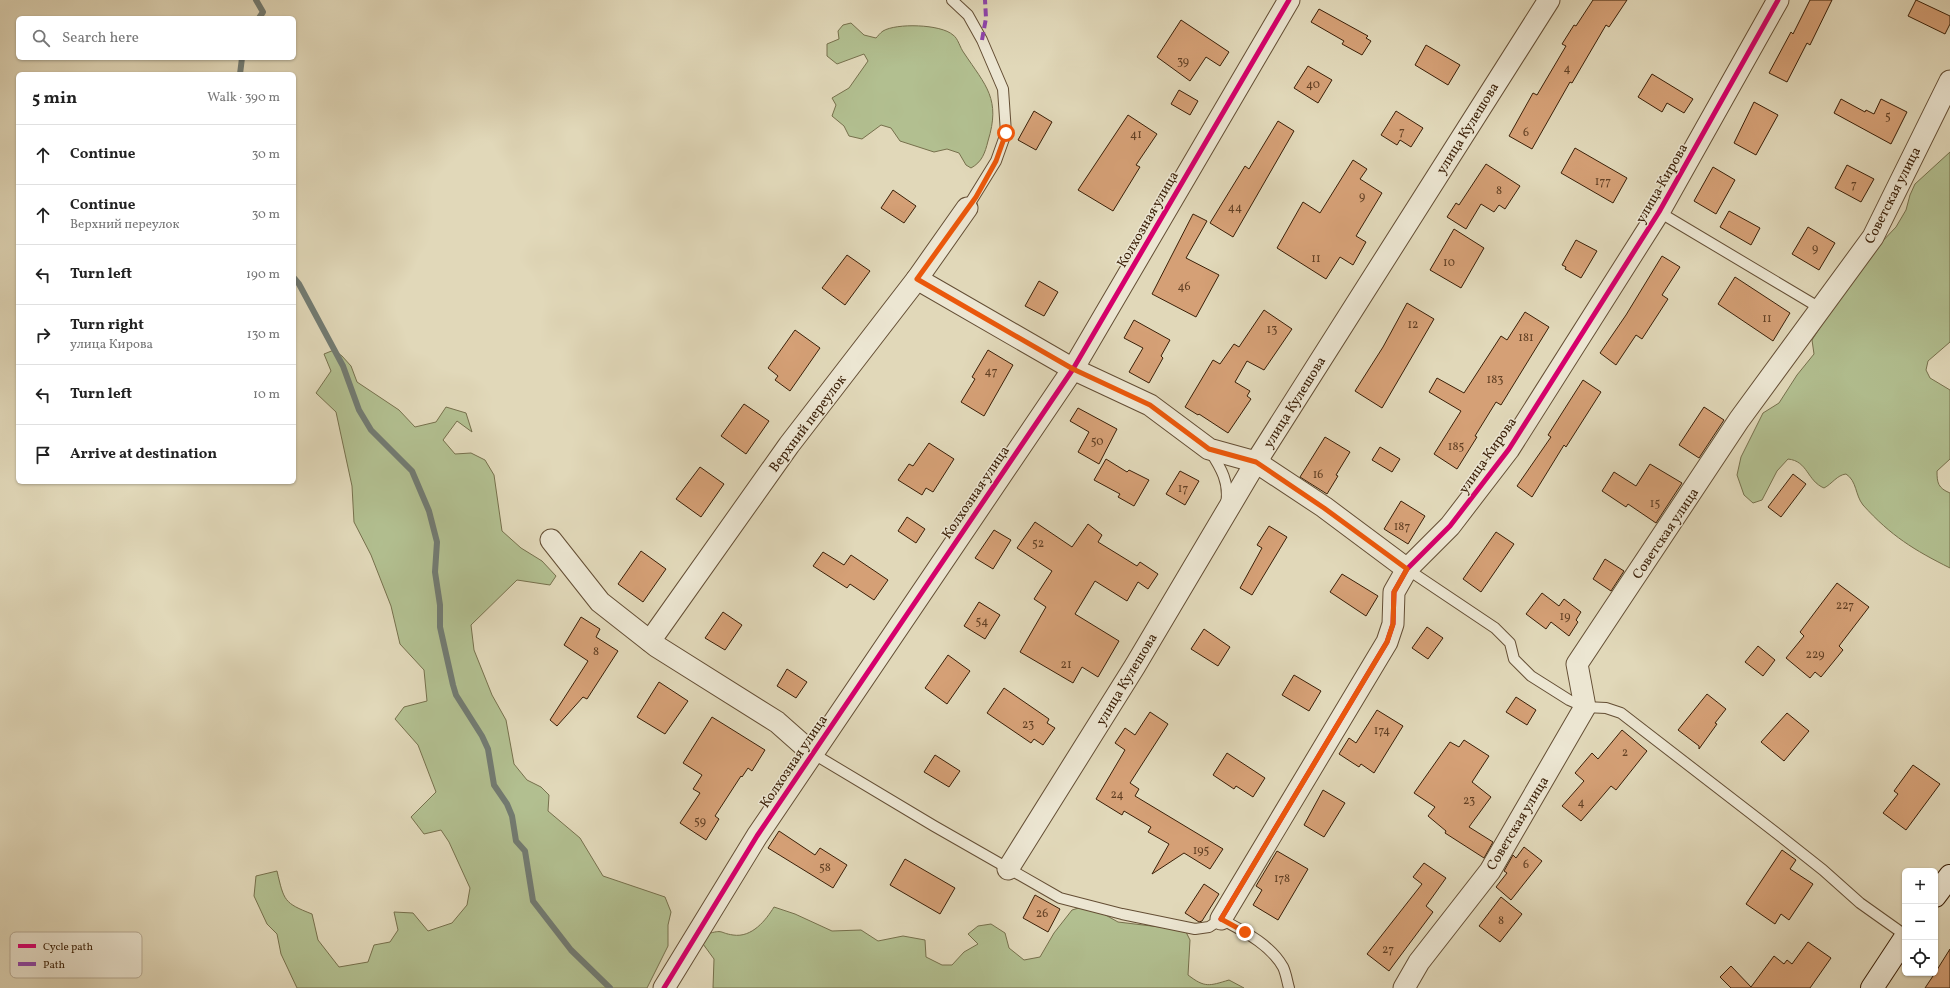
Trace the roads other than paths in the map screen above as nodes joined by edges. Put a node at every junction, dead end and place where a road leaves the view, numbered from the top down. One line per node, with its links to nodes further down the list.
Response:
1 (952, 0): 6 (lane)
2 (1289, 0): 10 (street, Колхозная улица)
3 (1549, 0): 12 (street, улица Кулешова)
4 (1778, 0): 7 (street, улица Кирова)
5 (1950, 81): 9 (street, Советская улица)
6 (967, 208): 8 (street, Верхний переулок)
7 (1659, 212): 9 (lane); 15 (street, улица Кирова)
8 (917, 279): 10 (street); 16 (street, Верхний переулок)
9 (1820, 308): 17 (street, Советская улица)
10 (1073, 369): 11 (street); 18 (street, Колхозная улица)
11 (1209, 449): 12 (street); 13 (lane)
12 (1256, 462): 13 (street, улица Кулешова); 15 (street)
13 (1224, 514): 19 (street, улица Кулешова)
14 (551, 540): 16 (street)
15 (1407, 569): 17 (lane); 22 (street, улица Кирова)
16 (650, 641): 18 (street)
17 (1585, 707): 23 (lane); 27 (street, Советская улица)
18 (812, 753): 19 (lane); 25 (street, Колхозная улица)
19 (1008, 869): 22 (lane)
20 (1950, 876): 21 (main road)
21 (1938, 892)
22 (1221, 919): 26 (lane)
23 (1902, 934)
24 (1902, 940): 28 (main road)
25 (664, 988)
26 (1289, 988)
27 (1404, 988)
28 (1872, 988)

